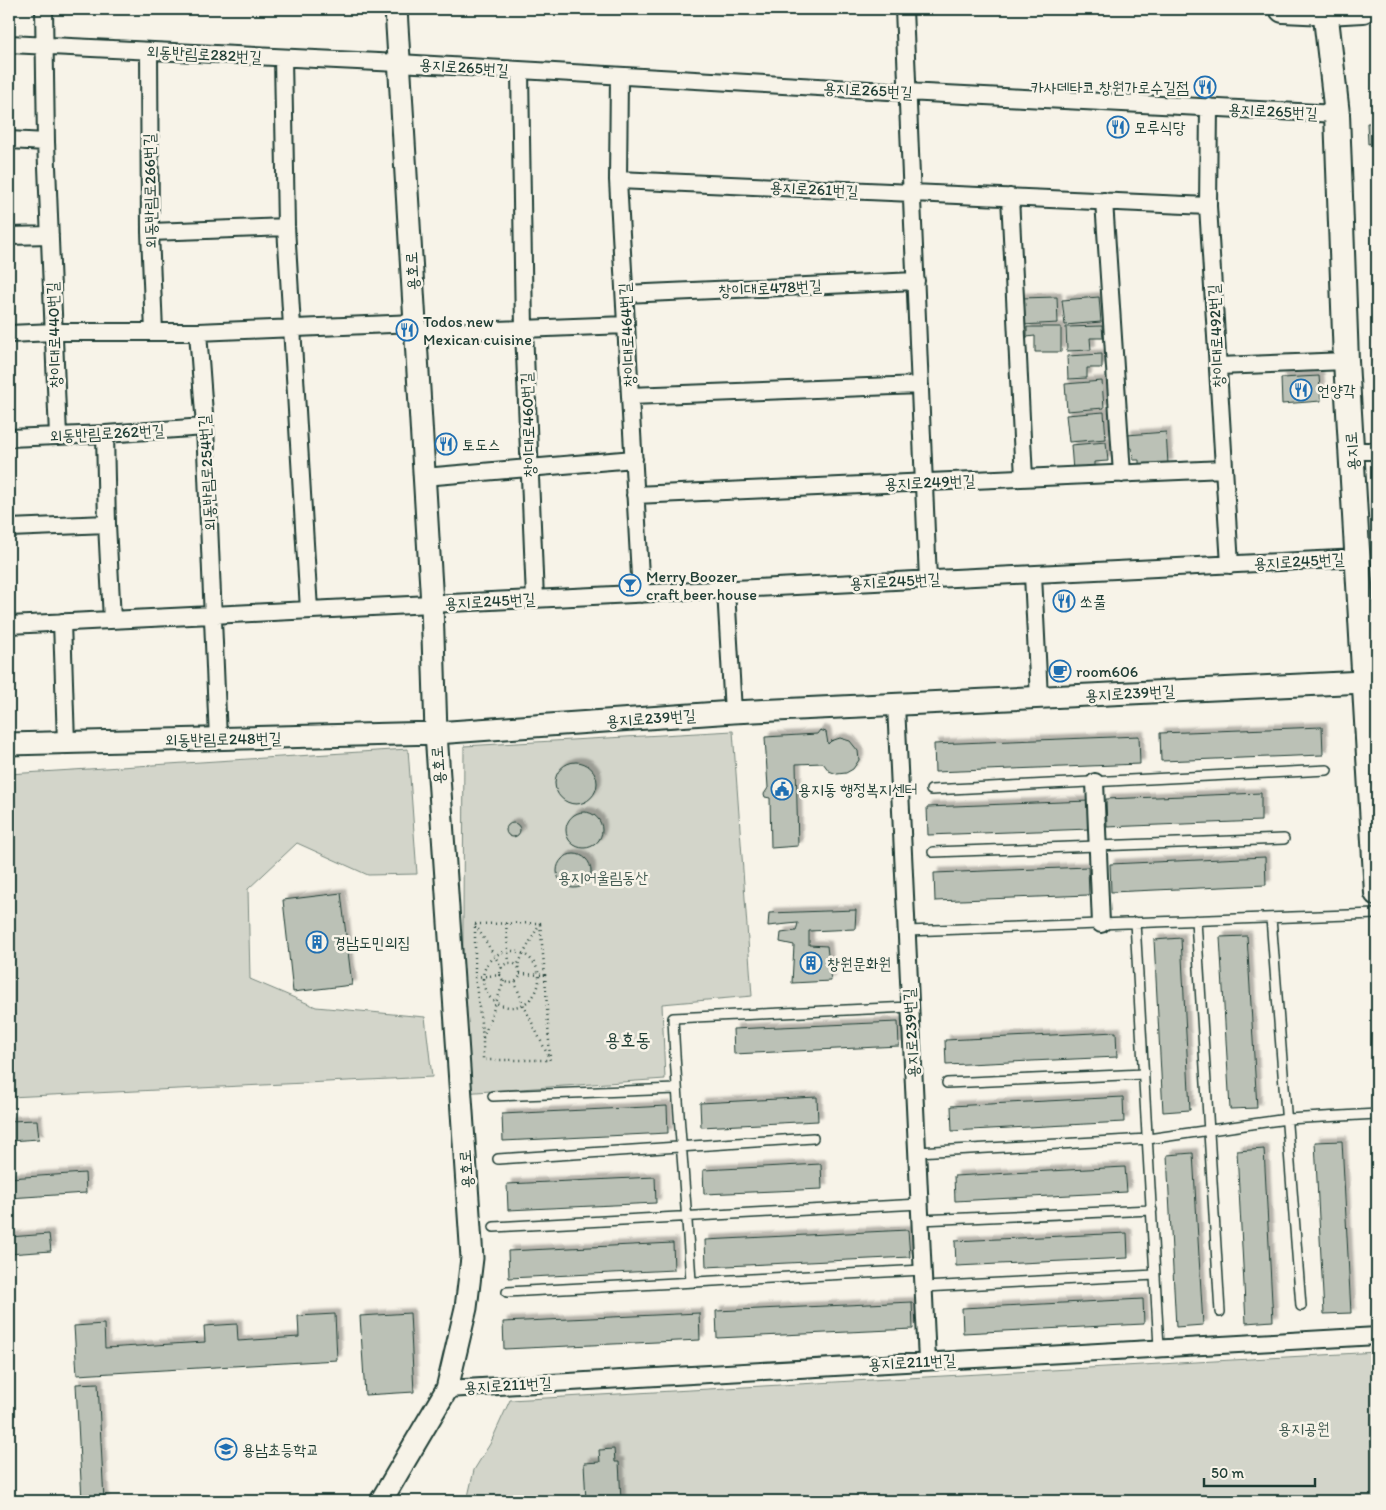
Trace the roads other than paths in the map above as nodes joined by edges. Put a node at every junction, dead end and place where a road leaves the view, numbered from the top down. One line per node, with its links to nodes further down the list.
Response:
1 (44, 9): 8 (street, 창이대로440번길)
2 (396, 9): 11 (street, 용호로)
3 (904, 9): 14 (street)
4 (1284, 9): 6 (main road)
5 (1363, 9): 6 (main road)
6 (1326, 10): 16 (main road, 용지로)
7 (9, 44): 8 (street, 외동반림로282번길)
8 (44, 46): 9 (street, 외동반림로282번길); 18 (street, 창이대로440번길)
9 (149, 51): 10 (street, 외동반림로282번길); 25 (street, 외동반림로266번길)
10 (283, 58): 11 (street, 외동반림로282번길); 24 (street)
11 (399, 63): 12 (street, 용지로265번길); 32 (street, 용호로)
12 (520, 71): 13 (street, 용지로265번길); 33 (street, 창이대로460번길)
13 (619, 76): 14 (street, 용지로265번길); 19 (street, 창이대로464번길)
14 (906, 92): 15 (street, 용지로265번길); 20 (street)
15 (1209, 107): 16 (street, 용지로265번길); 23 (street, 창이대로492번길)
16 (1337, 114): 38 (main road, 용지로)
17 (9, 140): 18 (street)
18 (46, 142): 26 (street, 창이대로440번길)
19 (618, 180): 20 (street, 용지로261번길); 29 (street, 창이대로464번길)
20 (912, 193): 21 (street, 용지로261번길); 28 (street)
21 (1010, 197): 22 (street, 용지로261번길); 53 (street)
22 (1104, 201): 23 (street, 용지로261번길); 51 (street)
23 (1208, 206): 39 (street, 창이대로492번길)
24 (286, 227): 25 (street); 31 (street)
25 (150, 232): 35 (street, 외동반림로266번길)
26 (50, 235): 27 (street); 34 (street, 창이대로440번길)
27 (9, 236)
28 (916, 281): 29 (street, 창이대로478번길); 40 (street)
29 (625, 294): 30 (street, 창이대로464번길)
30 (626, 325): 33 (street); 41 (street, 창이대로464번길)
31 (292, 327): 32 (street); 36 (street); 66 (street)
32 (415, 328): 33 (street); 52 (street, 용호로)
33 (524, 329): 49 (street, 창이대로460번길)
34 (54, 332): 35 (street); 37 (street); 44 (street, 창이대로440번길)
35 (154, 332): 36 (street)
36 (198, 332): 42 (street, 외동반림로254번길)
37 (9, 334)
38 (1346, 361): 39 (street); 47 (main road, 용지로)
39 (1218, 366): 50 (street, 창이대로492번길)
40 (920, 385): 41 (street); 54 (street)
41 (630, 396): 48 (street, 창이대로464번길)
42 (205, 427): 43 (street, 외동반림로262번길); 67 (street, 외동반림로254번길)
43 (105, 434): 44 (street, 외동반림로262번길); 56 (street)
44 (58, 436): 45 (street, 외동반림로262번길)
45 (9, 438)
46 (1377, 450): 47 (street)
47 (1352, 451): 58 (main road, 용지로)
48 (634, 459): 49 (street); 55 (street, 창이대로464번길)
49 (530, 468): 52 (street); 64 (street, 창이대로460번길)
50 (1224, 469): 51 (street, 용지로249번길); 59 (street, 창이대로492번길)
51 (1122, 474): 53 (street, 용지로249번길)
52 (424, 477): 65 (street, 용호로)
53 (1024, 478): 54 (street, 용지로249번길)
54 (924, 483): 55 (street, 용지로249번길); 61 (street)
55 (636, 495): 63 (street, 창이대로464번길)
56 (107, 524): 57 (street); 68 (street)
57 (9, 528)
58 (1358, 558): 59 (street, 용지로245번길); 71 (main road, 용지로)
59 (1230, 565): 60 (street, 용지로245번길)
60 (1033, 574): 61 (street, 용지로245번길); 72 (street)
61 (928, 580): 62 (street, 용지로245번길)
62 (726, 590): 63 (street, 용지로245번길); 74 (street)
63 (641, 594): 64 (street, 용지로245번길)
64 (535, 599): 65 (street, 용지로245번길)
65 (432, 604): 66 (street); 75 (street, 용호로)
66 (309, 610): 67 (street)
67 (213, 615): 68 (street); 76 (street, 외동반림로254번길)
68 (112, 620): 69 (street)
69 (62, 622): 70 (street); 77 (street)
70 (9, 625)
71 (1364, 682): 72 (street, 용지로239번길); 85 (main road, 용지로)
72 (1039, 698): 73 (street, 용지로239번길)
73 (896, 705): 74 (street, 용지로239번길); 91 (street, 용지로239번길)
74 (733, 712): 75 (street, 용지로239번길)
75 (436, 734): 76 (street, 외동반림로248번길); 119 (street, 용호로)
76 (218, 738): 77 (street, 외동반림로248번길)
77 (66, 743): 78 (street, 외동반림로248번길)
78 (9, 744)
79 (1327, 770): 80 (lane)
80 (1095, 782): 81 (lane); 83 (street)
81 (931, 790)
82 (1284, 839): 83 (lane)
83 (1097, 846): 84 (lane); 90 (street)
84 (933, 852)
85 (1377, 893)
86 (1377, 914): 87 (lane)
87 (1271, 918): 88 (lane); 98 (lane)
88 (1196, 920): 89 (lane); 99 (lane)
89 (1135, 922): 90 (lane); 93 (lane)
90 (1101, 924): 91 (lane)
91 (907, 930): 92 (street, 용지로239번길)
92 (910, 1007): 95 (lane); 103 (street, 용지로239번길)
93 (1144, 1074): 94 (lane); 101 (lane)
94 (947, 1083)
95 (676, 1089): 96 (lane); 102 (lane)
96 (493, 1096)
97 (1377, 1114): 98 (lane)
98 (1287, 1119): 99 (lane); 114 (lane)
99 (1209, 1131): 101 (lane); 115 (lane)
100 (813, 1138): 102 (lane)
101 (1148, 1139): 103 (lane); 105 (lane)
102 (681, 1147): 104 (lane); 107 (lane)
103 (917, 1152): 106 (street, 용지로239번길)
104 (498, 1159)
105 (1152, 1210): 106 (lane); 110 (lane)
106 (920, 1212): 107 (lane); 109 (street, 용지로239번길)
107 (687, 1216): 108 (lane); 111 (lane)
108 (494, 1227)
109 (923, 1270): 111 (lane); 112 (street, 용지로239번길)
110 (1155, 1275): 112 (lane); 117 (lane)
111 (691, 1282): 113 (lane)
112 (924, 1287): 118 (street, 용지로239번길)
113 (507, 1292)
114 (1301, 1306)
115 (1220, 1312)
116 (1377, 1336): 117 (street, 용지로211번길)
117 (1160, 1347): 118 (street, 용지로211번길)
118 (927, 1361): 119 (street, 용지로211번길)
119 (447, 1389): 120 (street, 용호로)
120 (381, 1501)

